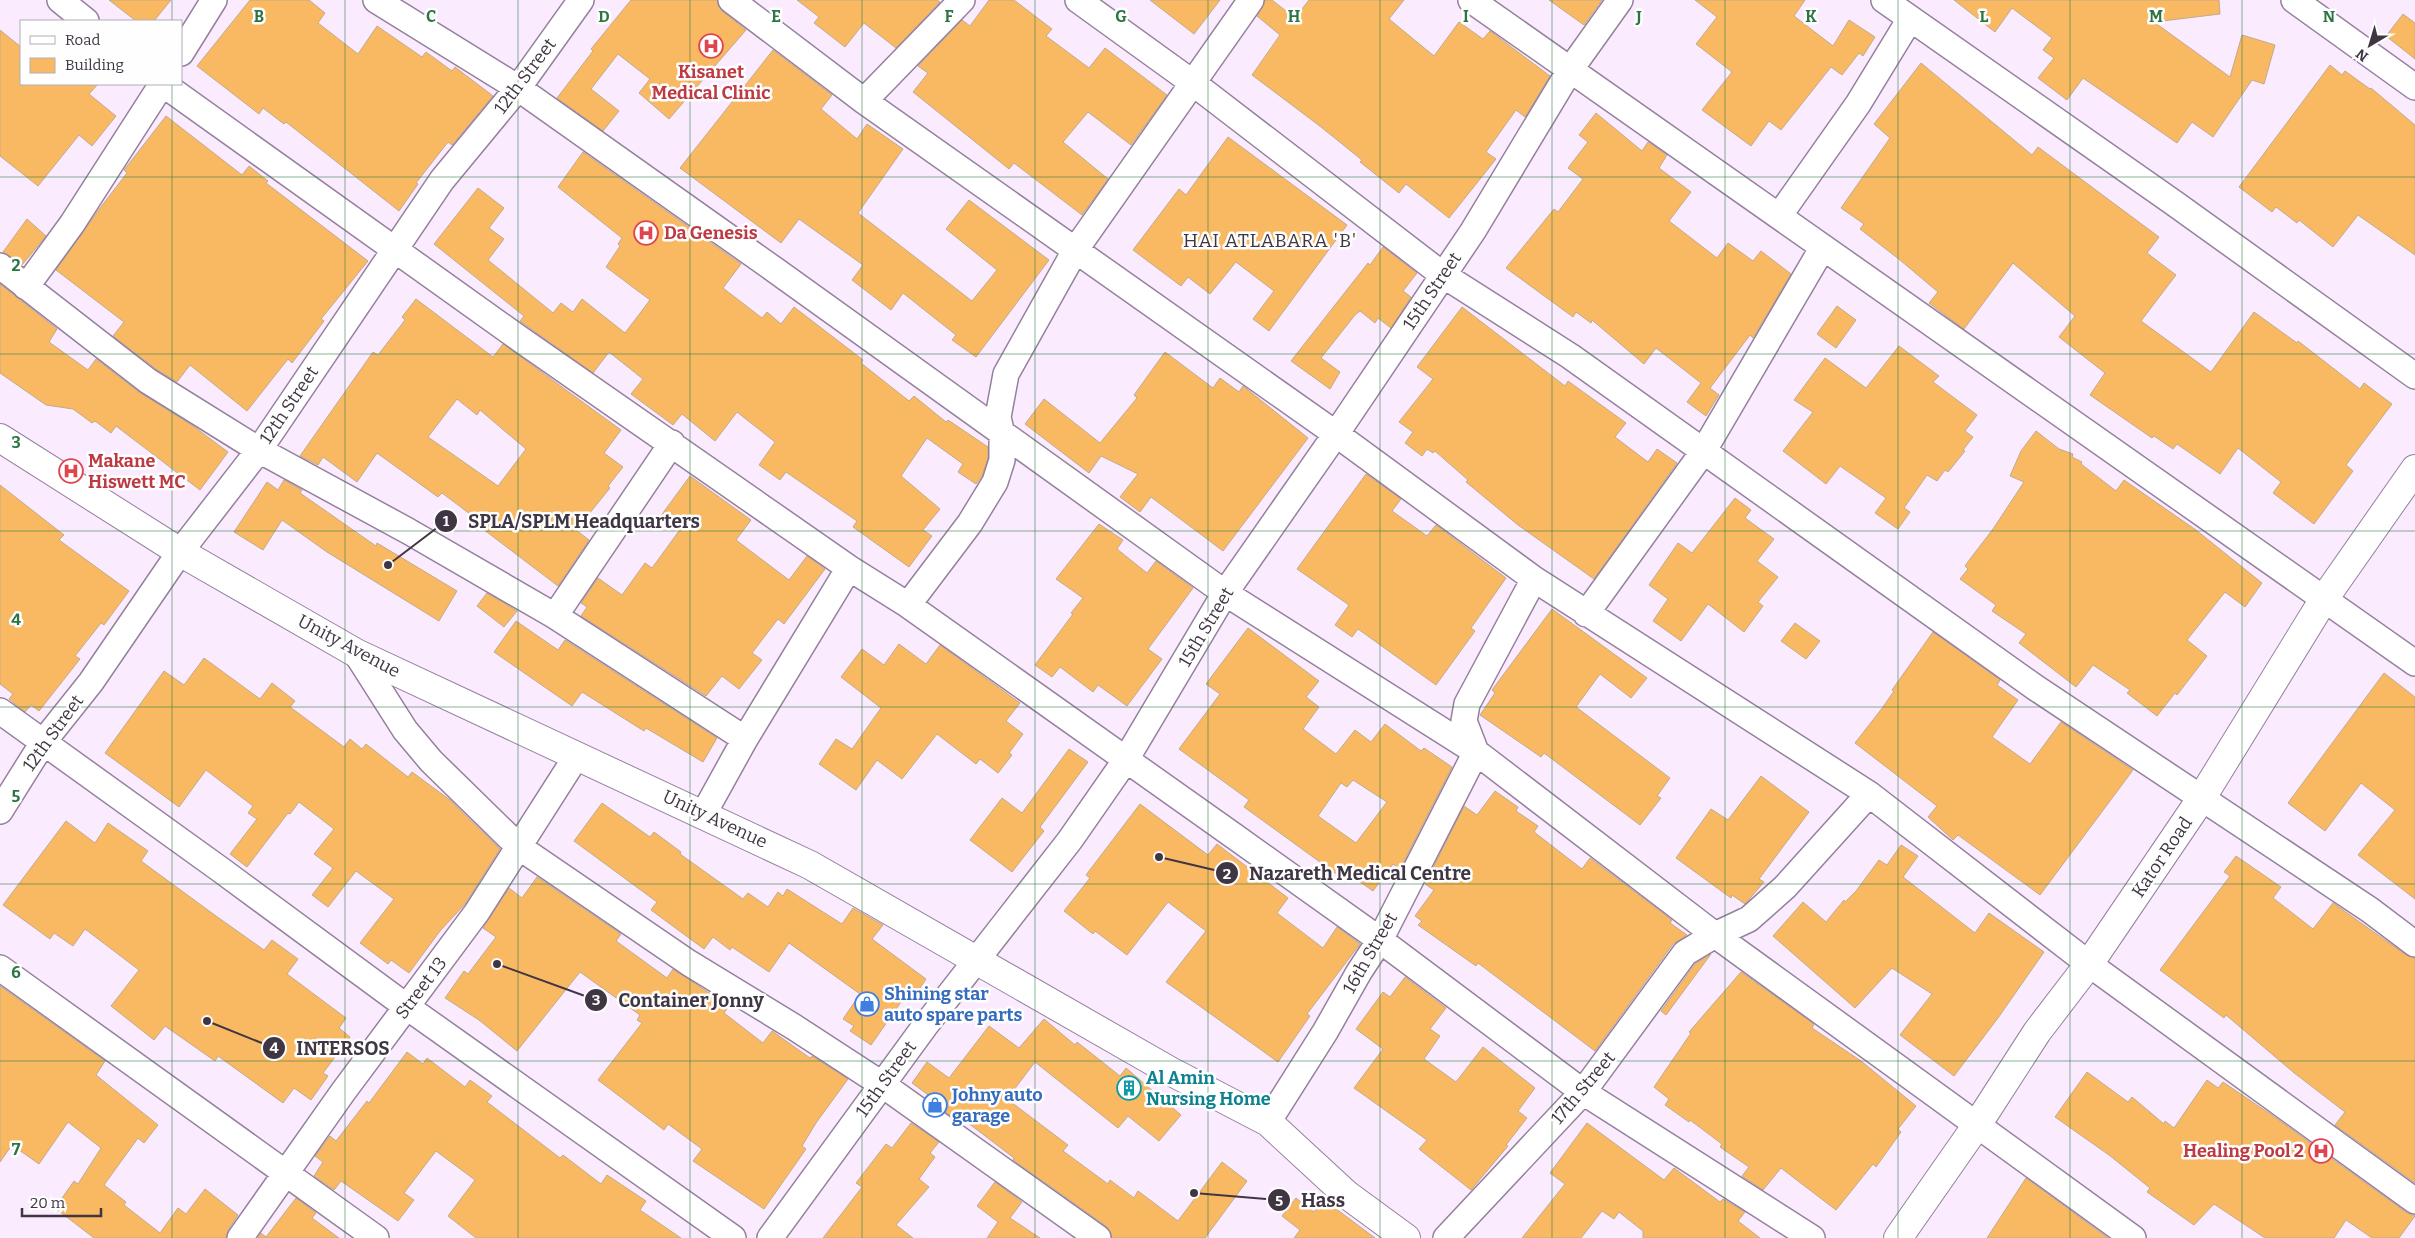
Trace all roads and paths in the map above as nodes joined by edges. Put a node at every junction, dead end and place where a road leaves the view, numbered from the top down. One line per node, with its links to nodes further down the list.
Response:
1 (60, 0): 14 (street)
2 (214, 0): 15 (street)
3 (376, 0): 21 (street)
4 (581, 0): 21 (street, 12th Street)
5 (731, 0): 22 (street)
6 (962, 0): 22 (street)
7 (1078, 0): 17 (street)
8 (1251, 0): 17 (street)
9 (1471, 0): 16 (street)
10 (1620, 0): 16 (street, 15th Street)
11 (1884, 0): 13 (street)
12 (2294, 0): 20 (street)
13 (1910, 19): 23 (street); 30 (street)
14 (85, 20)
15 (182, 51)
16 (1570, 70): 23 (street); 28 (street, 15th Street)
17 (1193, 83): 26 (street); 28 (street)
18 (162, 85): 29 (street)
19 (164, 85): 25 (street)
20 (2415, 86)
21 (518, 88): 25 (street, 12th Street); 32 (street)
22 (864, 101): 26 (street)
23 (1779, 216): 24 (street)
24 (1823, 247): 36 (street); 42 (street)
25 (397, 249): 34 (street); 35 (street, 12th Street)
26 (1076, 249): 31 (street); 32 (street)
27 (0, 266): 29 (street)
28 (1443, 275): 31 (street, 15th Street); 36 (street)
29 (26, 287): 35 (street)
30 (2415, 376)
31 (1336, 434): 40 (street); 41 (street, 15th Street)
32 (1002, 435): 41 (street); 43 (street)
33 (0, 438): 38 (main road, Unity Avenue)
34 (672, 443): 39 (street); 45 (street)
35 (259, 450): 38 (street, 12th Street); 45 (street)
36 (1703, 452): 44 (street); 55 (street)
37 (2415, 469): 42 (main road, Kator Road)
38 (180, 552): 46 (main road, Unity Avenue); 50 (street, 12th Street)
39 (849, 568): 43 (street); 49 (street)
40 (1534, 579): 44 (street); 51 (street)
41 (1225, 593): 51 (street); 53 (street, 15th Street)
42 (2324, 599): 47 (street); 55 (main road, Kator Road)
43 (908, 605): 53 (street)
44 (1586, 614): 54 (street)
45 (555, 616): 49 (street)
46 (356, 653): 52 (main road, Unity Avenue); 58 (street)
47 (2415, 663)
48 (0, 712): 50 (street)
49 (745, 739): 57 (street)
50 (44, 741): 56 (street, 12th Street); 65 (street)
51 (1476, 752): 59 (street); 60 (street, 16th Street)
52 (576, 757): 57 (main road, Unity Avenue); 58 (street, Street 13)
53 (1126, 762): 60 (street); 62 (street, 15th Street)
54 (1869, 794): 59 (street, 17th Street); 63 (street)
55 (2201, 799): 61 (street); 63 (main road, Kator Road)
56 (0, 812)
57 (704, 813): 62 (main road, Unity Avenue)
58 (519, 847): 65 (street, Street 13); 66 (street)
59 (1715, 935): 67 (street, 17th Street); 69 (street)
60 (1380, 940): 67 (street); 68 (street, 16th Street)
61 (2415, 944)
62 (978, 960): 66 (street, 15th Street); 68 (main road, Unity Avenue)
63 (2089, 964): 69 (main road, Kator Road); 71 (street)
64 (0, 968): 70 (street)
65 (407, 1007): 70 (street, Street 13); 74 (street)
66 (882, 1085): 75 (street, 15th Street); 76 (street)
67 (1583, 1092): 78 (street, 17th Street); 79 (street)
68 (1268, 1122): 77 (main road, Unity Avenue)
69 (1977, 1125): 80 (main road, Kator Road); 81 (street)
70 (286, 1174): 72 (street, Street 13); 73 (street)
71 (2415, 1201)
72 (240, 1238)
73 (376, 1238)
74 (733, 1238)
75 (770, 1238)
76 (1098, 1238)
77 (1406, 1238)
78 (1446, 1238)
79 (1812, 1238)
80 (1898, 1238)
81 (2133, 1238)

